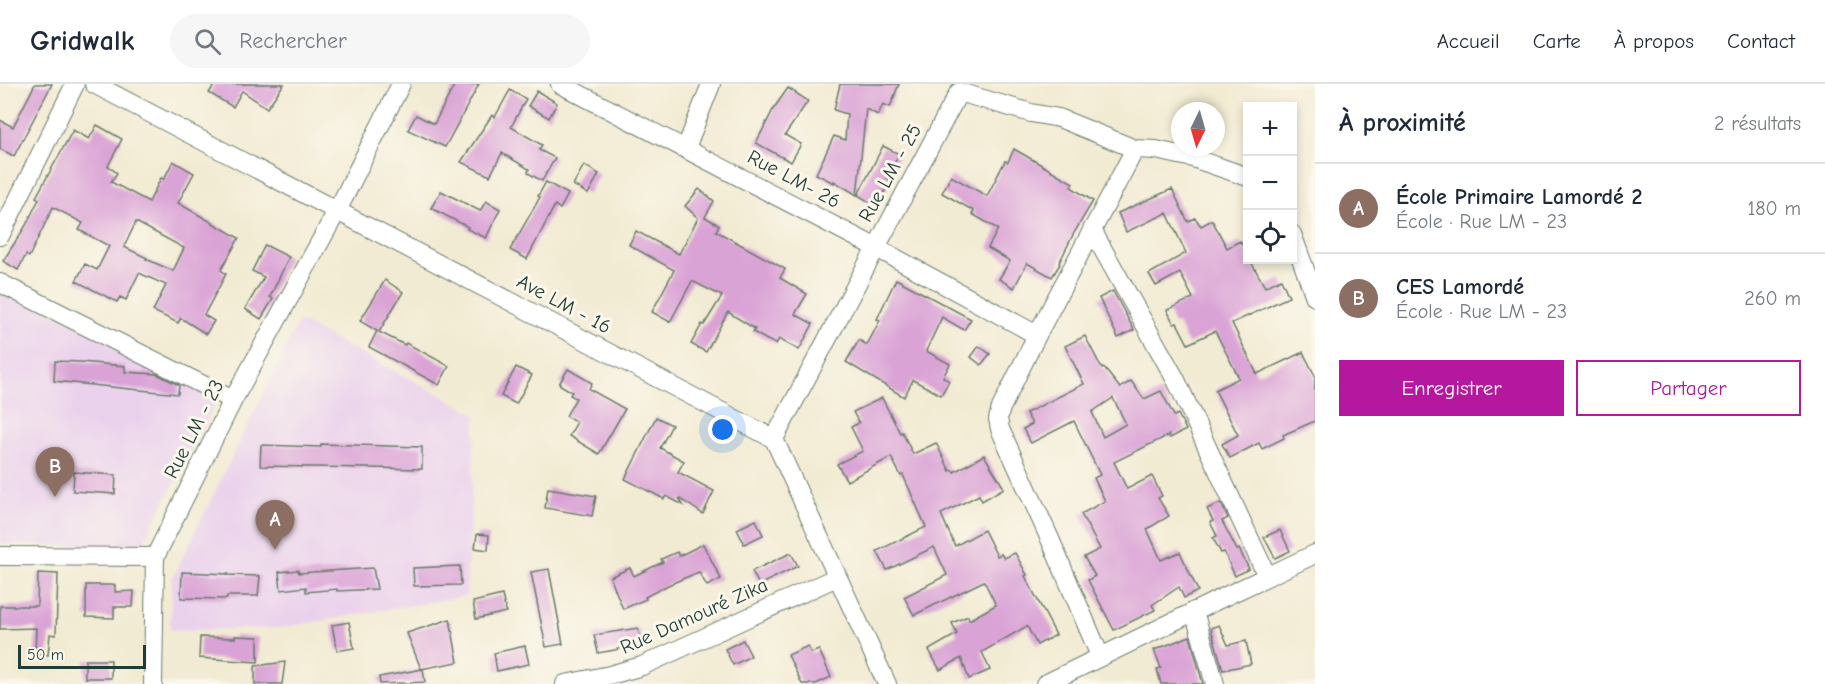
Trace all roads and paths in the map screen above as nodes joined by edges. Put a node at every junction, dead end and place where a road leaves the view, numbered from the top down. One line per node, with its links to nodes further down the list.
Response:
1 (75, 84): 12 (street)
2 (94, 84): 10 (street, Ave LM - 16)
3 (401, 84): 10 (street, Rue LM - 23)
4 (560, 84): 7 (street, Rue LM- 26)
5 (711, 84): 7 (street)
6 (952, 88): 8 (street, Rue LM - 25); 14 (street, Rue LM - 25)
7 (686, 148): 14 (street, Rue LM- 26)
8 (1135, 149): 9 (street, Rue LM - 25); 11 (street)
9 (1243, 175)
10 (337, 211): 18 (street, Rue LM - 23); 19 (street, Ave LM - 16)
11 (1092, 230): 17 (street); 23 (street)
12 (0, 236)
13 (1297, 245): 16 (street)
14 (875, 247): 17 (street, Rue LM- 26); 19 (street, Rue LM - 25)
15 (0, 283): 18 (street)
16 (1315, 297)
17 (1036, 335): 26 (street)
18 (233, 400): 22 (street, Rue LM - 23)
19 (774, 439): 24 (street)
20 (1315, 554): 23 (street)
21 (0, 556): 22 (street)
22 (155, 557): 27 (street, Rue LM - 23)
23 (1267, 576): 25 (street)
24 (837, 577): 28 (street, Rue Damouré Zika); 29 (street)
25 (1194, 611): 26 (street); 31 (street)
26 (1100, 657): 30 (street)
27 (153, 684)
28 (565, 684)
29 (887, 684)
30 (1045, 684)
31 (1215, 684)

